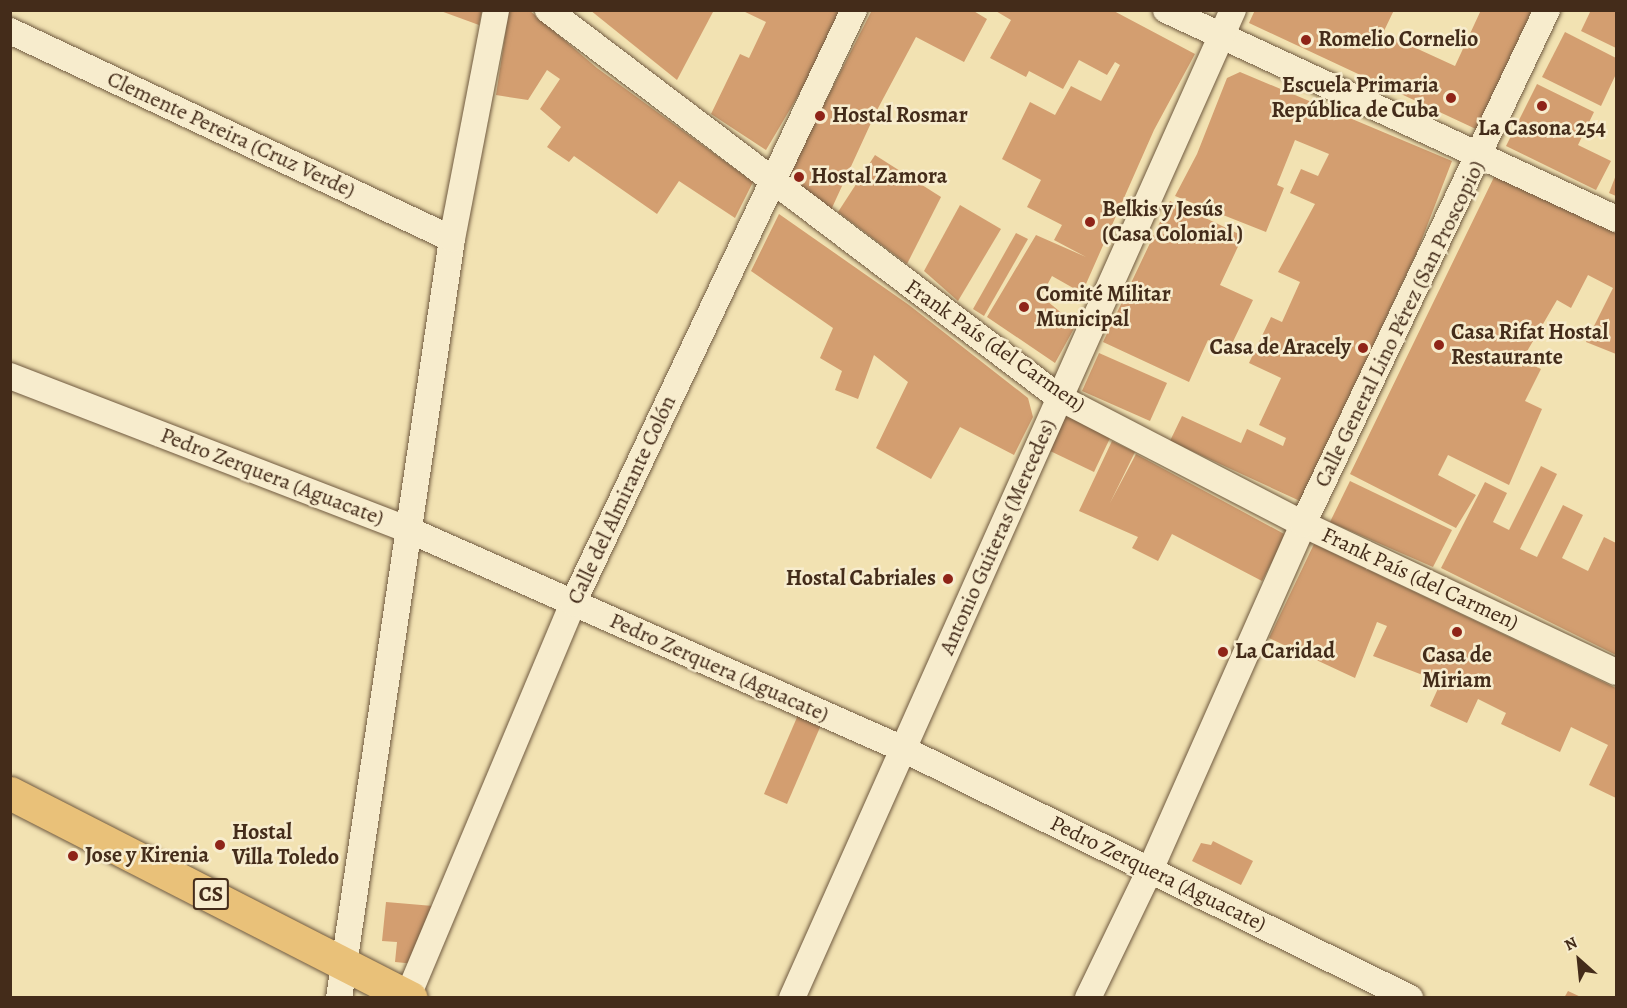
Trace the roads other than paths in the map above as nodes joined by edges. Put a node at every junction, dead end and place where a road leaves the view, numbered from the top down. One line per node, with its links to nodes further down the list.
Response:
1 (496, 10): 12 (street)
2 (548, 10): 10 (street, Frank País (del Carmen))
3 (854, 10): 10 (street, Calle del Almirante Colón)
4 (1166, 10): 8 (street)
5 (1233, 10): 8 (street, Antonio Guiteras (Mercedes))
6 (1547, 10): 9 (street, Calle General Lino Pérez (San Proscopio))
7 (10, 31): 12 (street, Clemente Pereira (Cruz Verde))
8 (1221, 38): 9 (street); 14 (street, Antonio Guiteras (Mercedes))
9 (1481, 156): 11 (street); 15 (street, Calle General Lino Pérez (San Proscopio))
10 (772, 183): 14 (street, Frank País (del Carmen)); 17 (street, Calle del Almirante Colón)
11 (1617, 219)
12 (452, 239): 16 (street)
13 (10, 376): 16 (street, Pedro Zerquera (Aguacate))
14 (1060, 398): 15 (street, Frank País (del Carmen)); 19 (street, Antonio Guiteras (Mercedes))
15 (1303, 524): 18 (street, Frank País (del Carmen)); 21 (street, Calle General Lino Pérez (San Proscopio))
16 (409, 530): 17 (street, Pedro Zerquera (Aguacate)); 22 (street)
17 (573, 603): 19 (street, Pedro Zerquera (Aguacate)); 23 (street, Calle del Almirante Colón)
18 (1617, 672)
19 (903, 749): 21 (street, Pedro Zerquera (Aguacate)); 25 (street, Antonio Guiteras (Mercedes))
20 (10, 793): 22 (main road, CS)
21 (1150, 870): 26 (street, Calle General Lino Pérez (San Proscopio)); 27 (street, Pedro Zerquera (Aguacate))
22 (344, 961): 23 (main road, CS); 24 (street)
23 (408, 997)
24 (339, 998)
25 (792, 998)
26 (1088, 998)
27 (1410, 998)

